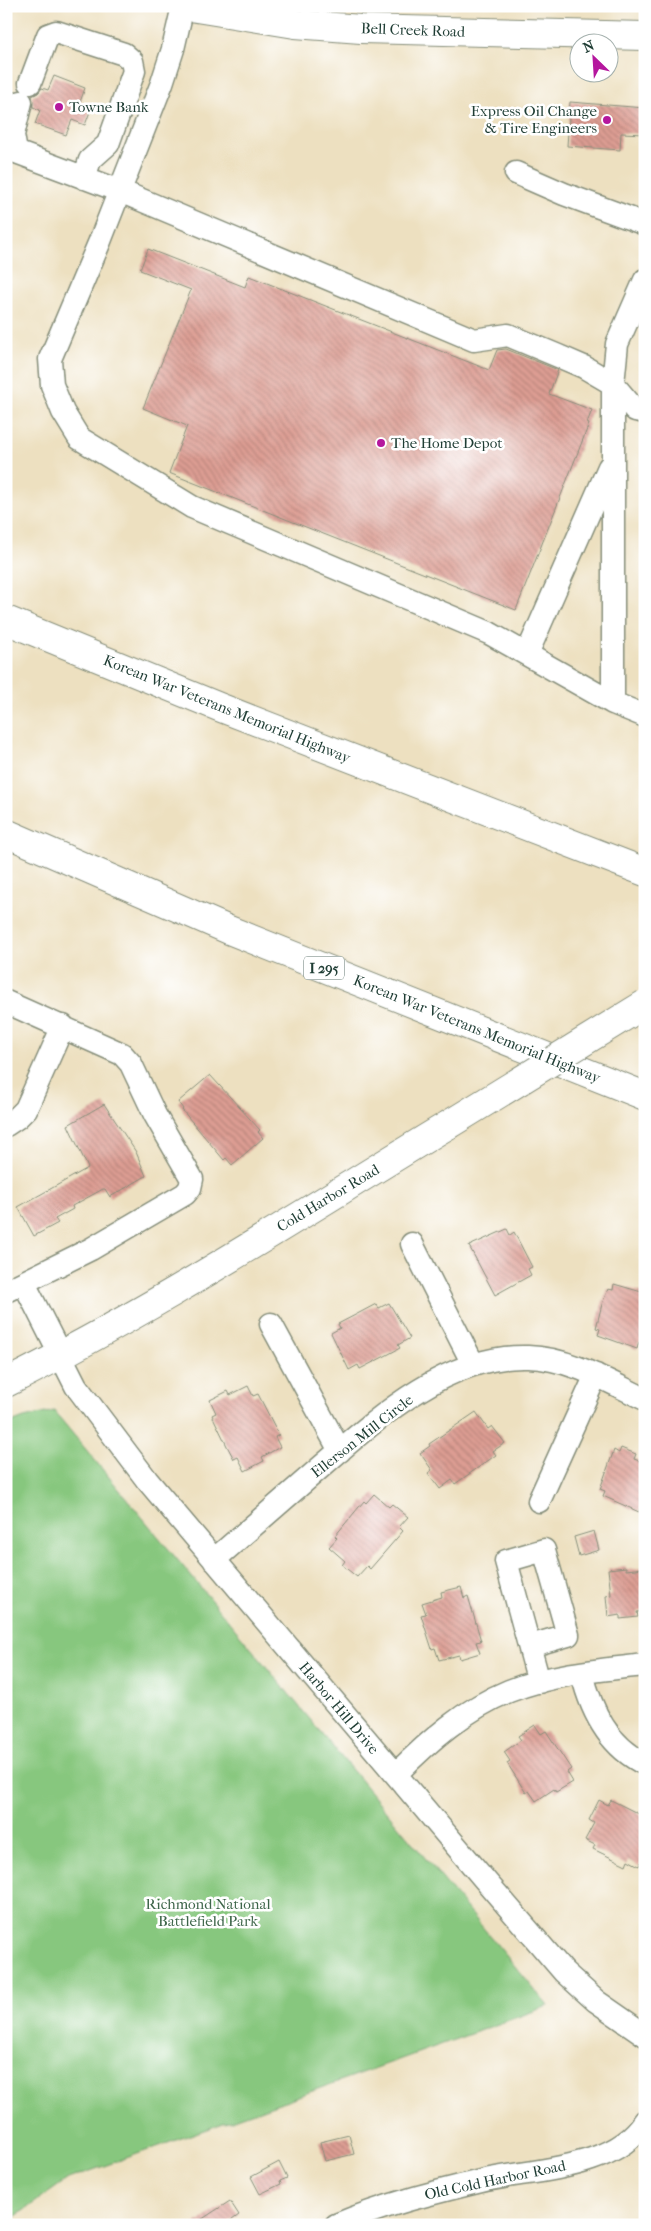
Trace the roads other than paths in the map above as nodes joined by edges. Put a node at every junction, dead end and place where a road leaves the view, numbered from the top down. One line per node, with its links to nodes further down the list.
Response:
1 (183, 6): 2 (main road, Bell Creek Road); 5 (street)
2 (645, 36)
3 (516, 173): 6 (street)
4 (84, 178): 4 (street); 5 (street)
5 (120, 191): 8 (street); 12 (street)
6 (645, 224)
7 (645, 280): 8 (street)
8 (613, 384): 9 (street); 10 (street)
9 (645, 412)
10 (613, 458): 12 (street); 13 (street)
11 (6, 620): 16 (main road, Korean War Veterans Memorial Highway)
12 (527, 654): 13 (street)
13 (613, 703): 14 (street)
14 (645, 716)
15 (6, 833): 20 (main road, Korean War Veterans Memorial Highway / I 295)
16 (645, 872)
17 (6, 1002): 19 (street)
18 (645, 1004): 25 (main road, Cold Harbor Road, bridge)
19 (63, 1026): 21 (street); 23 (street)
20 (645, 1096)
21 (6, 1125)
22 (412, 1244): 26 (street)
23 (15, 1287): 25 (street, Harbor Hill Drive)
24 (271, 1324): 30 (street)
25 (60, 1356): 28 (main road, Cold Harbor Road); 32 (street, Harbor Hill Drive)
26 (473, 1364): 27 (street, Ellerson Mill Circle); 30 (street, Ellerson Mill Circle)
27 (596, 1375): 29 (street, Ellerson Mill Circle); 31 (street)
28 (6, 1382)
29 (645, 1399)
30 (340, 1451): 32 (street, Ellerson Mill Circle)
31 (539, 1501)
32 (214, 1560): 38 (street, Harbor Hill Drive)
33 (530, 1646): 36 (street)
34 (645, 1665): 35 (street)
35 (582, 1673): 36 (street); 37 (street)
36 (539, 1682): 38 (street)
37 (645, 1764)
38 (396, 1774): 39 (street, Harbor Hill Drive)
39 (645, 2035)
40 (645, 2121): 41 (street, Old Cold Harbor Road)
41 (336, 2225)

